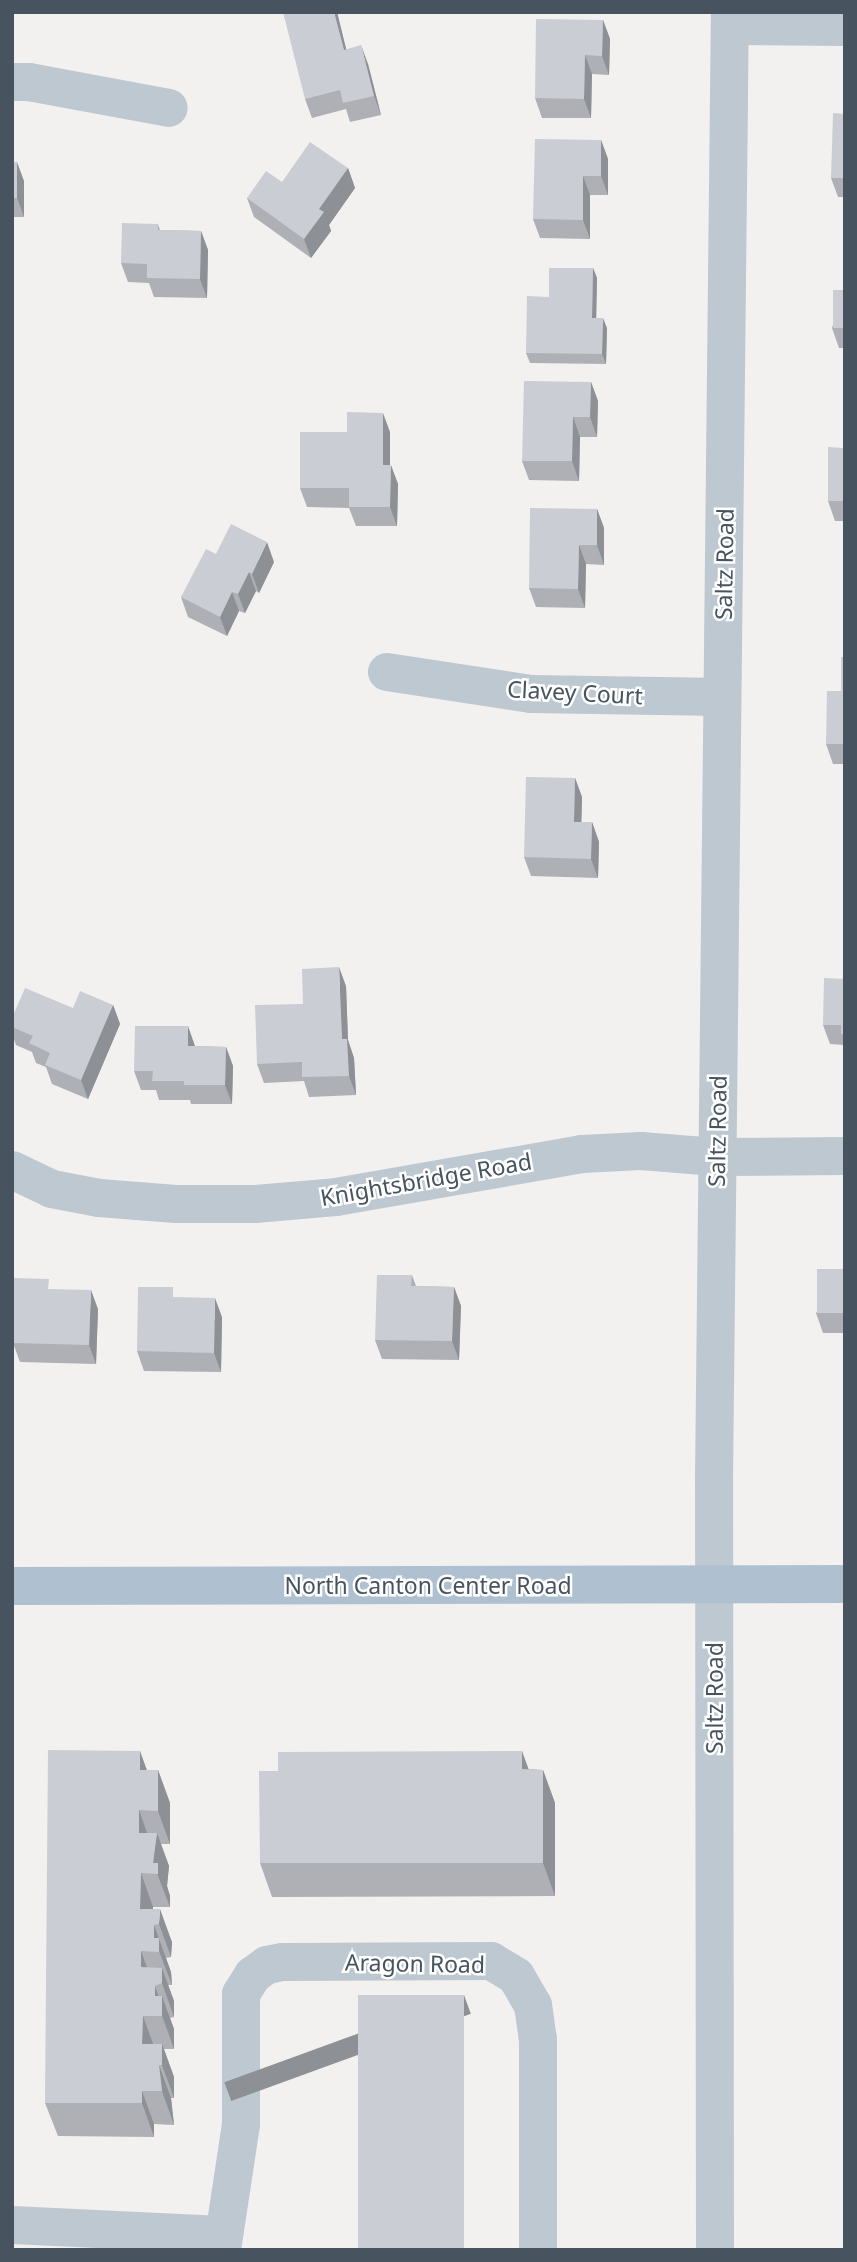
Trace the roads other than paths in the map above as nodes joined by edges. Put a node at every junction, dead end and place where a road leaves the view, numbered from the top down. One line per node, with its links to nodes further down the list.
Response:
1 (730, 19): 2 (street); 6 (street, Saltz Road)
2 (845, 27)
3 (12, 82): 4 (street)
4 (169, 108)
5 (387, 672): 6 (street, Clavey Court)
6 (722, 697): 8 (street, Saltz Road)
7 (845, 1156): 8 (street, Knightsbridge Road)
8 (716, 1157): 9 (street, Knightsbridge Road); 11 (street, Saltz Road)
9 (12, 1170)
10 (845, 1584): 11 (main road, North Canton Center Road)
11 (713, 1585): 12 (main road, North Canton Center Road); 16 (street, Saltz Road)
12 (12, 1586)
13 (12, 2225): 14 (street)
14 (222, 2242): 15 (street, Aragon Road)
15 (538, 2250)
16 (715, 2250)

